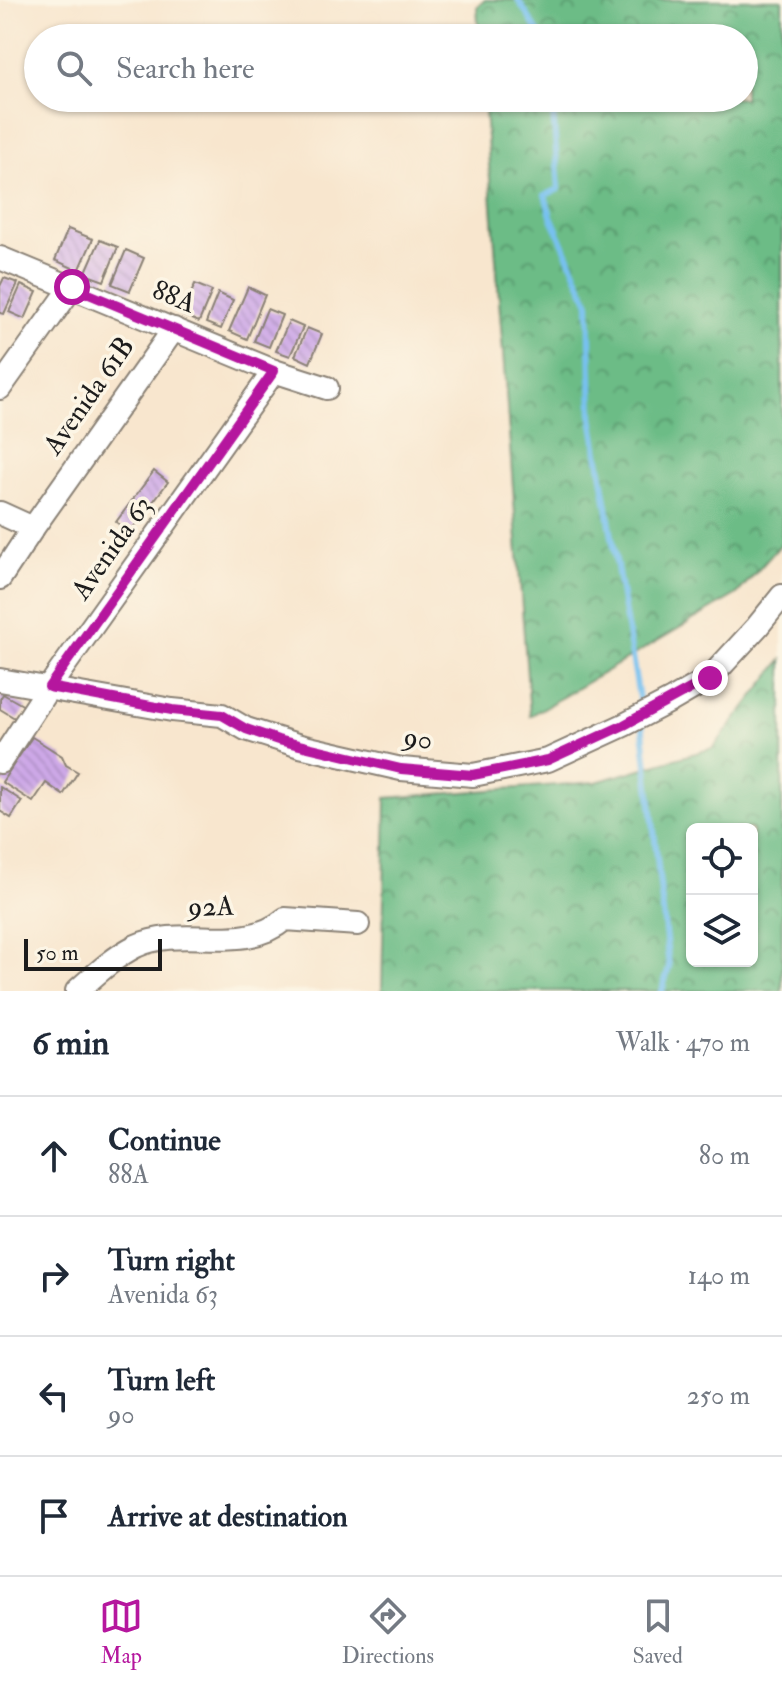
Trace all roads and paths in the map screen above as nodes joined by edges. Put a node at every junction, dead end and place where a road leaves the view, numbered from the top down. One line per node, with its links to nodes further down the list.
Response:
1 (0, 258): 2 (street, 88A)
2 (72, 287): 3 (street, 88A); 5 (street)
3 (174, 329): 4 (street, 88A); 8 (street, Avenida 61B)
4 (274, 371): 6 (street, 88A); 12 (street, Avenida 63)
5 (1, 383)
6 (327, 388)
7 (0, 513): 8 (street)
8 (33, 528): 9 (street, Avenida 61B)
9 (0, 578)
10 (782, 596): 12 (street, 90)
11 (0, 680): 12 (street, 90)
12 (49, 687): 13 (street, Avenida 63)
13 (0, 762)
14 (358, 924): 15 (street, 92A)
15 (77, 991)

